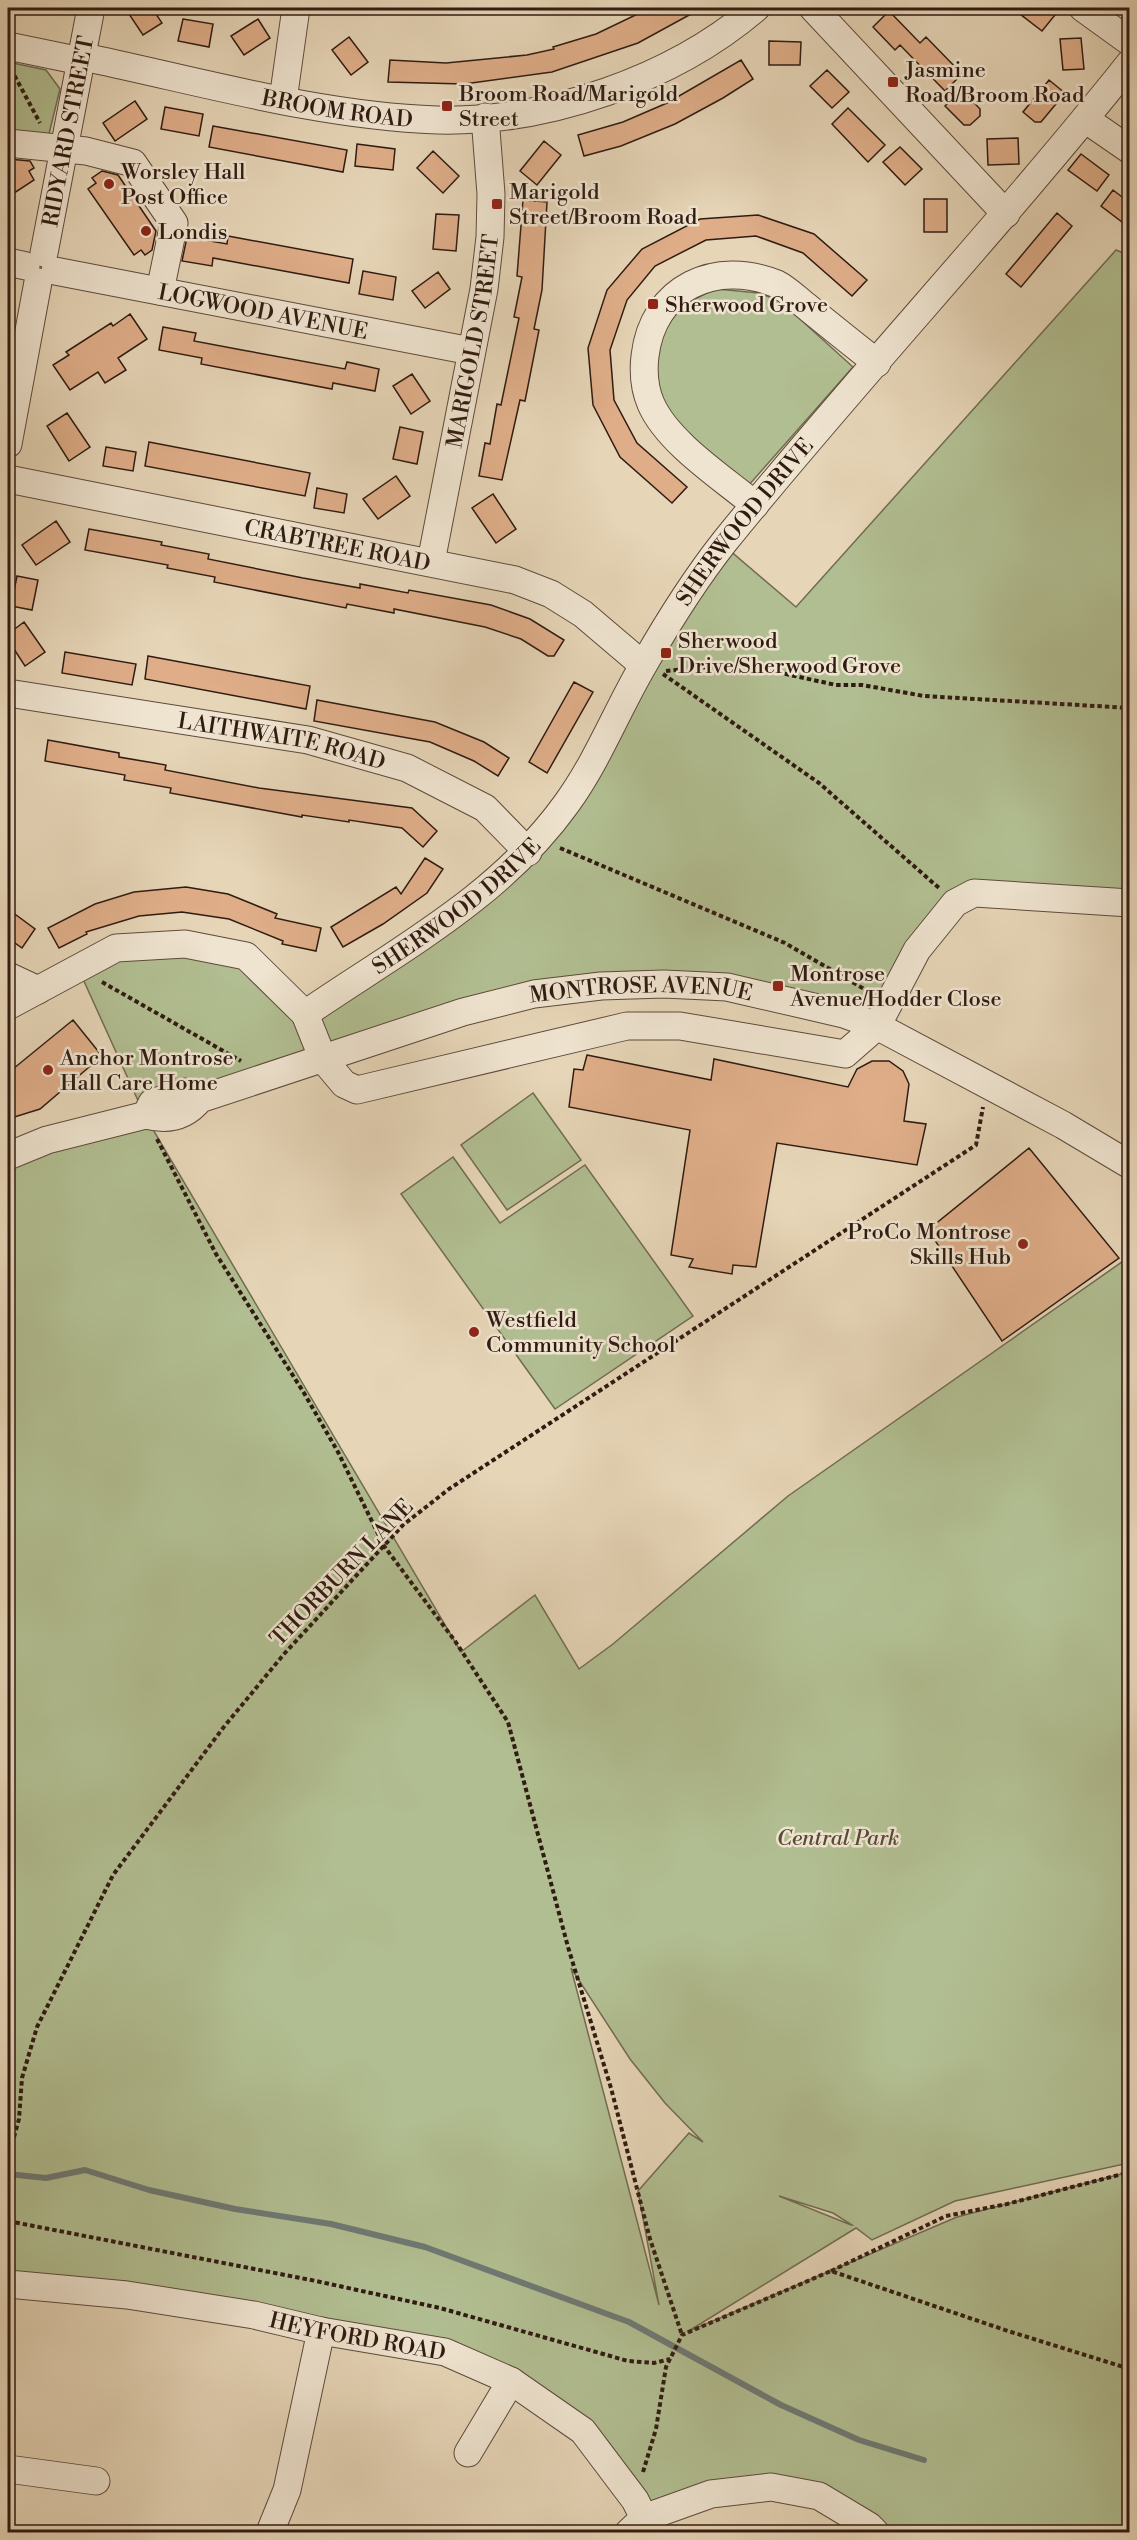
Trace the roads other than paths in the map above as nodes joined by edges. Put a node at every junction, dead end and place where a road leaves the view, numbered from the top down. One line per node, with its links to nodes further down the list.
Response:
1 (91, 8): 8 (street, RIDYARD STREET)
2 (296, 8): 10 (street)
3 (756, 8): 11 (street, BROOM ROAD)
4 (813, 8): 16 (street)
5 (1083, 8): 6 (street)
6 (1130, 42)
7 (8, 46): 8 (street, BROOM ROAD)
8 (81, 59): 10 (street, BROOM ROAD); 14 (street, RIDYARD STREET)
9 (1130, 63): 12 (street, SHERWOOD DRIVE)
10 (283, 100): 11 (street, BROOM ROAD)
11 (485, 117): 19 (street, MARIGOLD STREET)
12 (1085, 119): 15 (street); 16 (street, SHERWOOD DRIVE)
13 (8, 143): 14 (street)
14 (58, 148): 17 (street, RIDYARD STREET); 18 (street)
15 (1130, 150)
16 (1006, 214): 20 (street, SHERWOOD DRIVE)
17 (34, 267): 18 (street, LOGWOOD AVENUE); 21 (street, RIDYARD STREET)
18 (160, 291): 19 (street, LOGWOOD AVENUE)
19 (471, 351): 24 (street, MARIGOLD STREET)
20 (877, 363): 23 (street, SHERWOOD DRIVE); 23 (street)
21 (8, 444)
22 (8, 479): 24 (street, CRABTREE ROAD)
23 (755, 505): 25 (street, SHERWOOD DRIVE)
24 (431, 562): 25 (street, CRABTREE ROAD)
25 (643, 665): 27 (street, SHERWOOD DRIVE)
26 (8, 693): 27 (street, LAITHWAITE ROAD)
27 (535, 844): 32 (street, SHERWOOD DRIVE)
28 (1130, 903): 33 (street)
29 (8, 976): 30 (street)
30 (38, 990): 31 (street); 32 (street)
31 (8, 1006)
32 (305, 1014): 34 (street)
33 (882, 1014): 34 (street, MONTROSE AVENUE); 34 (street); 36 (street, MONTROSE AVENUE)
34 (323, 1059): 35 (street, MONTROSE AVENUE)
35 (8, 1156)
36 (1130, 1165)
37 (8, 2284): 38 (street, HEYFORD ROAD)
38 (321, 2331): 39 (street, HEYFORD ROAD); 44 (street)
39 (511, 2381): 40 (street); 43 (street, HEYFORD ROAD)
40 (468, 2453)
41 (8, 2469): 42 (street)
42 (96, 2481)
43 (636, 2517): 45 (street)
44 (270, 2532)
45 (875, 2532)

